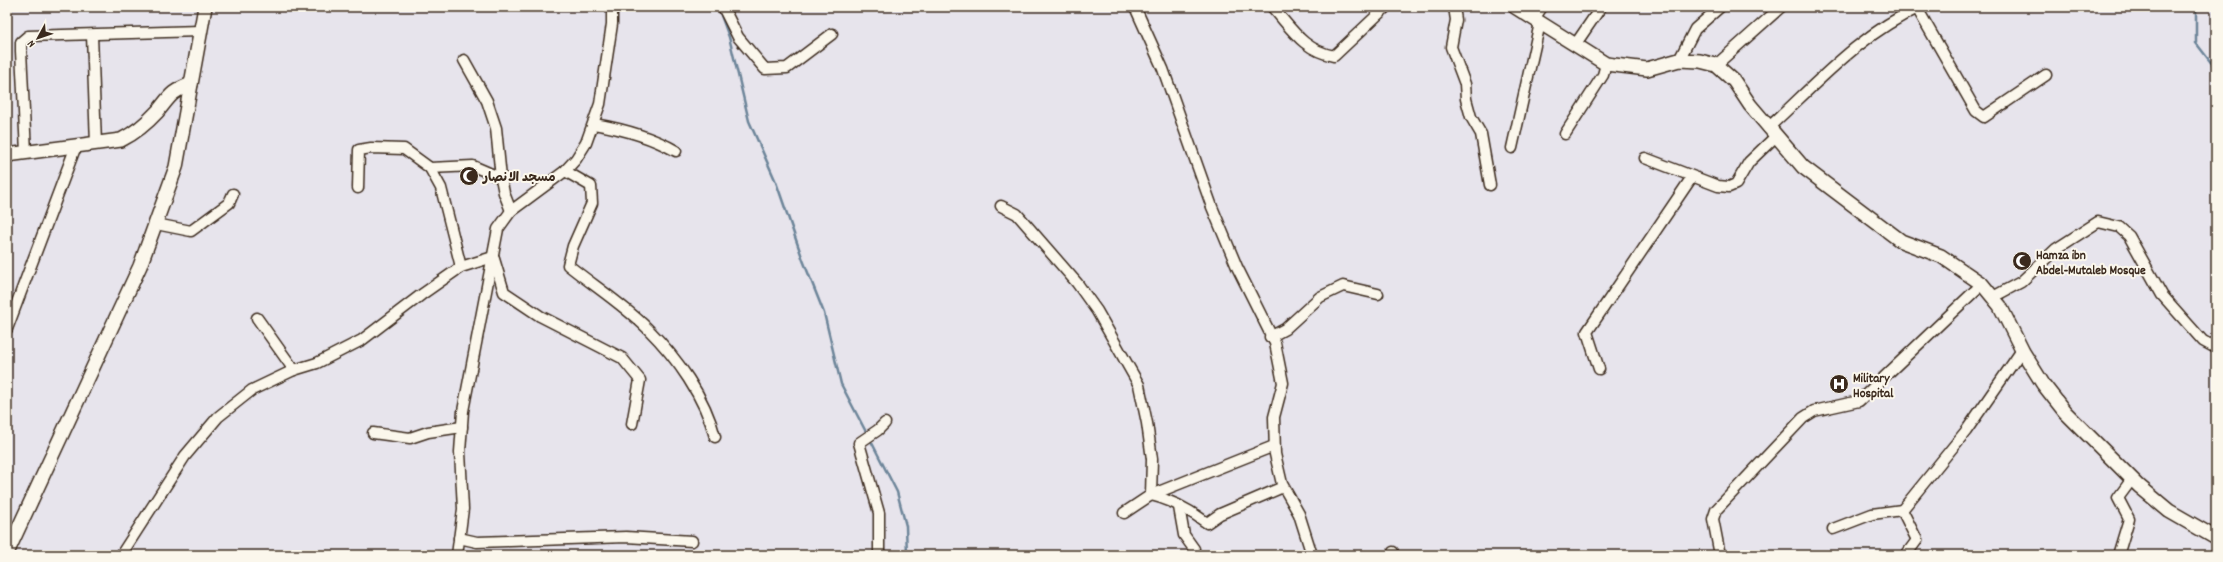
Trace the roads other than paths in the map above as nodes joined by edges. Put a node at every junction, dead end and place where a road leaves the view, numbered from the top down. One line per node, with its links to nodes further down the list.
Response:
1 (204, 7): 15 (street)
2 (612, 7): 25 (street)
3 (723, 7): 16 (street)
4 (1272, 7): 5 (street)
5 (1386, 7)
6 (1454, 7): 39 (street)
7 (1515, 7): 14 (street)
8 (1542, 7): 14 (street)
9 (1601, 7): 18 (street)
10 (1720, 7): 20 (street)
11 (1781, 7): 22 (street)
12 (1138, 8): 52 (street)
13 (1919, 8): 23 (street); 26 (street)
14 (1537, 21): 18 (street); 30 (street)
15 (200, 31): 17 (street); 24 (street)
16 (832, 34)
17 (92, 35): 28 (street); 32 (street)
18 (1575, 45): 21 (street)
19 (464, 60): 38 (street)
20 (1679, 60): 21 (street); 22 (street)
21 (1606, 64): 27 (street)
22 (1716, 65): 26 (street)
23 (2046, 75)
24 (191, 84): 28 (street); 44 (street)
25 (594, 124): 31 (street); 36 (street)
26 (1772, 132): 37 (street); 47 (street)
27 (1566, 134)
28 (96, 144): 29 (street)
29 (76, 146): 32 (street); 51 (street)
30 (1512, 148)
31 (676, 151)
32 (26, 152): 33 (street)
33 (7, 155)
34 (1645, 158): 37 (street)
35 (430, 168): 38 (street); 40 (street); 46 (street)
36 (565, 171): 43 (street); 61 (street)
37 (1692, 177): 55 (street)
38 (501, 178): 43 (street)
39 (1490, 185)
40 (358, 188)
41 (233, 194): 44 (street)
42 (1001, 206): 65 (street)
43 (512, 211): 45 (street)
44 (156, 224): 73 (street)
45 (493, 257): 46 (street); 58 (street); 59 (street)
46 (461, 267): 56 (street)
47 (1982, 284): 49 (street); 79 (street)
48 (1378, 294): 52 (street)
49 (1993, 297): 53 (street); 54 (street)
50 (257, 318): 56 (street)
51 (7, 329)
52 (1271, 336): 62 (street)
53 (2216, 348)
54 (2022, 350): 63 (street); 67 (street)
55 (1599, 369)
56 (294, 370): 74 (street)
57 (885, 423): 76 (street)
58 (632, 424)
59 (462, 428): 60 (street); 70 (street)
60 (373, 432)
61 (715, 437)
62 (1274, 446): 64 (street); 65 (street)
63 (2132, 480): 71 (street); 81 (street)
64 (1283, 487): 66 (street); 78 (street)
65 (1151, 495): 66 (street); 68 (street)
66 (1179, 507): 77 (street)
67 (1902, 510): 69 (street); 80 (street)
68 (1124, 513)
69 (1834, 529)
70 (459, 538): 72 (street); 75 (street)
71 (2216, 538)
72 (692, 541)
73 (7, 553)
74 (121, 555)
75 (457, 555)
76 (879, 555)
77 (1192, 555)
78 (1312, 555)
79 (1720, 555)
80 (1906, 555)
81 (2122, 555)

